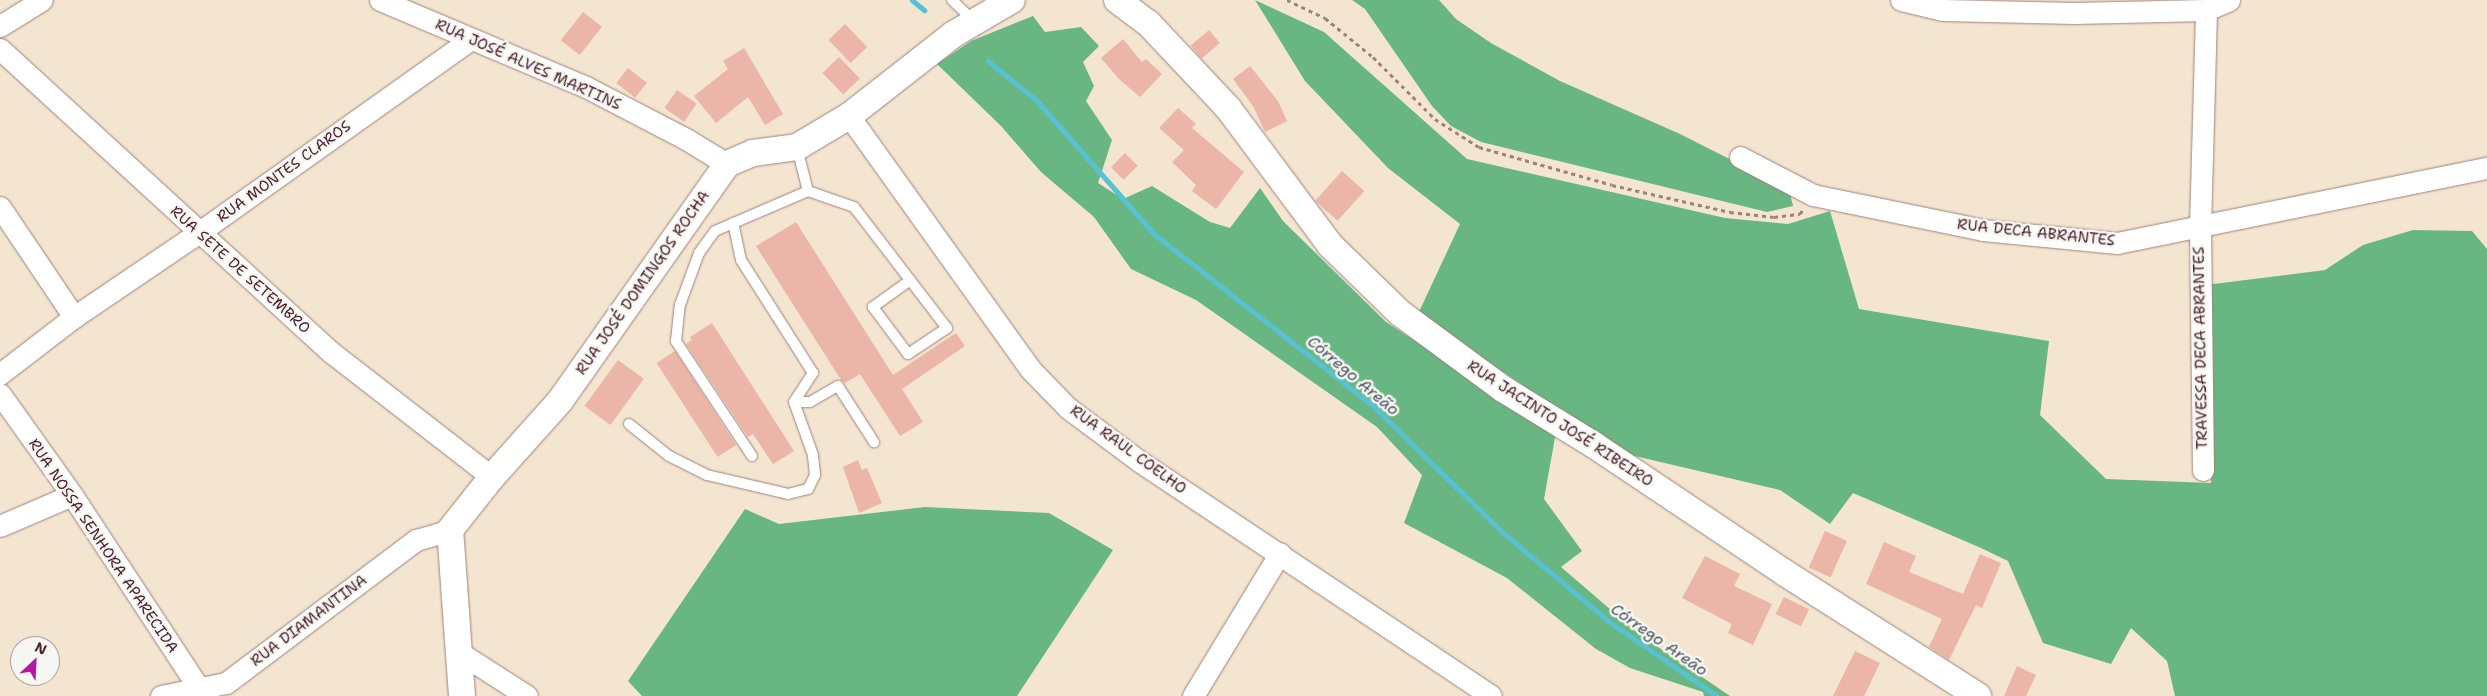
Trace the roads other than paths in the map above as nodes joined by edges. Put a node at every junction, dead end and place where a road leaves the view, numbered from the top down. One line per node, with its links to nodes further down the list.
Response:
1 (42, 0): 11 (street)
2 (380, 0): 12 (street, RUA JOSÉ ALVES MARTINS)
3 (952, 0): 10 (lane)
4 (1012, 0): 10 (street)
5 (1117, 0): 45 (street, RUA JACINTO JOSÉ RIBEIRO)
6 (1901, 0): 8 (street)
7 (2229, 0): 9 (street)
8 (1944, 5): 9 (street)
9 (2206, 10): 22 (street, TRAVESSA DECA ABRANTES)
10 (975, 22): 14 (street)
11 (0, 26)
12 (470, 39): 17 (street, RUA JOSÉ ALVES MARTINS); 23 (street, RUA MONTES CLAROS)
13 (0, 49): 23 (street, RUA SETE DE SETEMBRO)
14 (849, 116): 15 (street); 37 (street, RUA RAUL COELHO)
15 (797, 148): 17 (street); 19 (lane)
16 (1740, 157): 22 (street, RUA DECA ABRANTES)
17 (727, 164): 33 (street, RUA JOSÉ DOMINGOS ROCHA)
18 (2487, 168): 22 (street, RUA DECA ABRANTES)
19 (808, 190): 21 (lane); 24 (lane)
20 (0, 207): 25 (street)
21 (733, 223): 28 (lane); 31 (lane)
22 (2200, 227): 32 (street, TRAVESSA DECA ABRANTES)
23 (198, 234): 25 (street, RUA MONTES CLAROS); 33 (street, RUA SETE DE SETEMBRO)
24 (909, 281): 24 (lane)
25 (74, 318): 26 (street, RUA MONTES CLAROS)
26 (0, 374)
27 (0, 394): 34 (street, RUA NOSSA SENHORA APARECIDA)
28 (794, 402): 29 (lane); 30 (lane)
29 (629, 424)
30 (874, 442)
31 (752, 456)
32 (2203, 470)
33 (492, 476): 36 (street, RUA JOSÉ DOMINGOS ROCHA)
34 (72, 495): 35 (street); 39 (street, RUA NOSSA SENHORA APARECIDA)
35 (0, 526)
36 (450, 530): 38 (street); 39 (street, RUA DIAMANTINA)
37 (1280, 553): 43 (street); 44 (street, RUA RAUL COELHO)
38 (457, 651): 41 (street); 42 (street)
39 (203, 692): 40 (street, RUA DIAMANTINA)
40 (161, 696)
41 (462, 696)
42 (527, 696)
43 (1192, 696)
44 (1491, 696)
45 (1978, 696)

